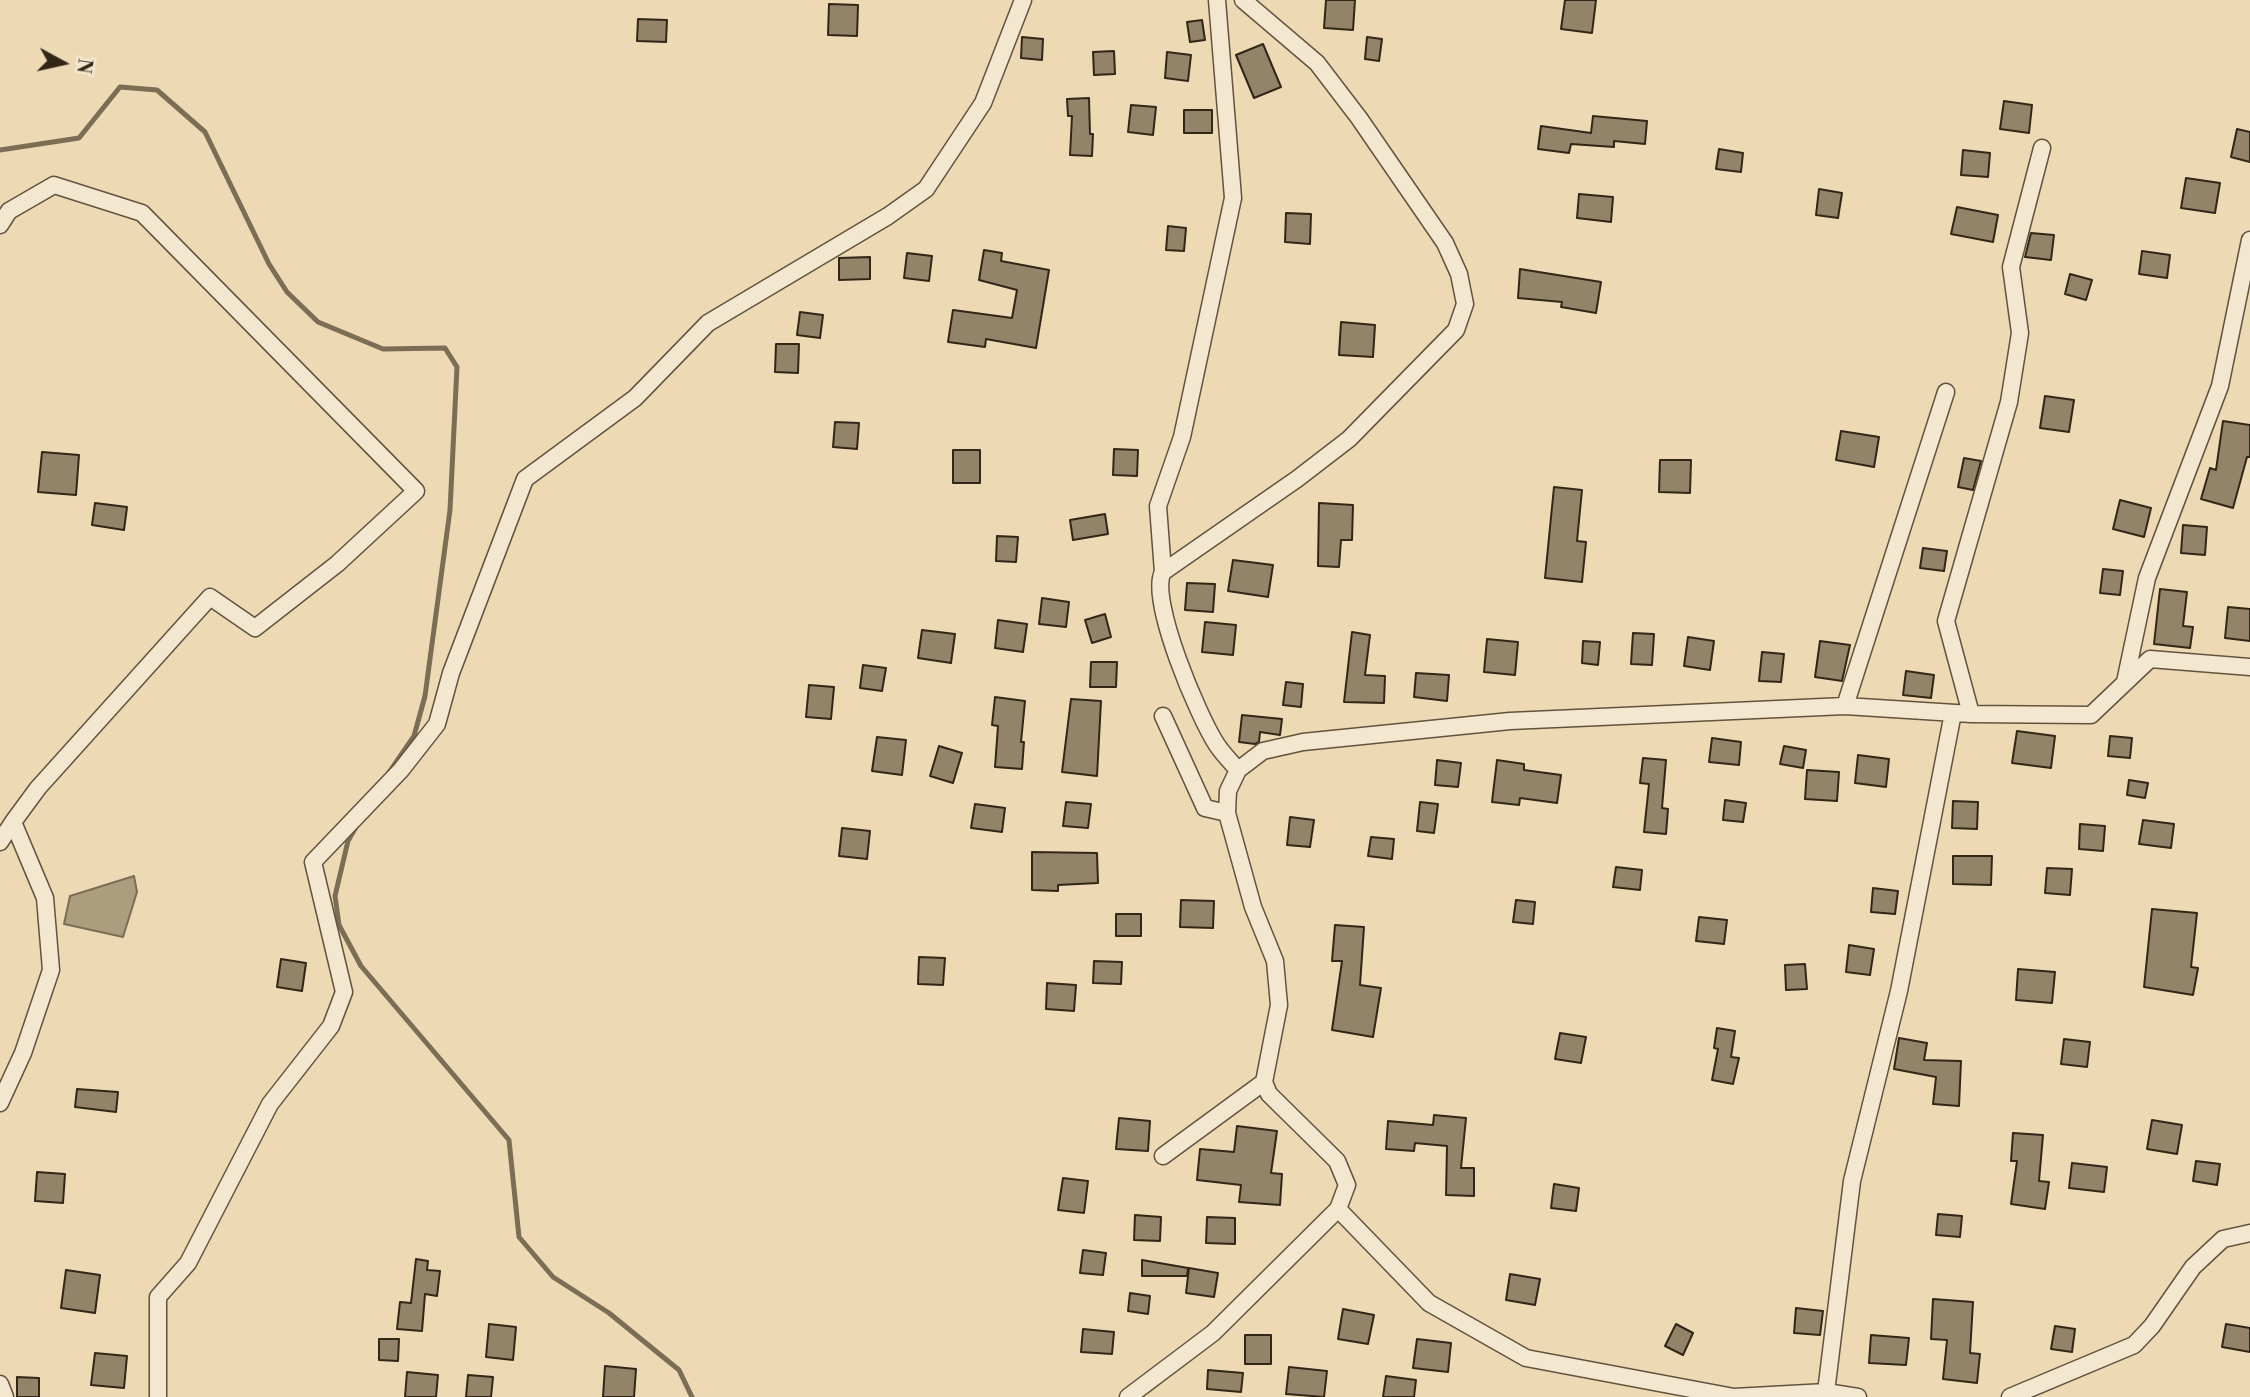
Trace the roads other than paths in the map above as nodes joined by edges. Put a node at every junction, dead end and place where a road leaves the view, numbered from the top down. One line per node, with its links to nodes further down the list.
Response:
1 (1023, 0): 27 (street)
2 (1217, 0): 8 (street)
3 (1242, 0): 8 (street)
4 (2042, 148): 13 (street)
5 (0, 225): 17 (street)
6 (2250, 240): 10 (street)
7 (1946, 392): 11 (street)
8 (1163, 572): 15 (street)
9 (2250, 667): 10 (street)
10 (2126, 682): 13 (street)
11 (1845, 706): 12 (street); 15 (street)
12 (1953, 713): 13 (street); 25 (street)
13 (1971, 714)
14 (1163, 716): 16 (street)
15 (1238, 770): 16 (street)
16 (1227, 813): 19 (street)
17 (13, 822): 18 (street); 20 (street)
18 (0, 842)
19 (1264, 1082): 21 (street); 22 (street)
20 (0, 1103)
21 (1163, 1156)
22 (1338, 1209): 25 (street); 28 (street)
23 (2250, 1233): 30 (street)
24 (0, 1384): 26 (street)
25 (1826, 1392): 29 (street)
26 (5, 1397)
27 (158, 1397)
28 (1128, 1397)
29 (1858, 1397)
30 (2010, 1397)

